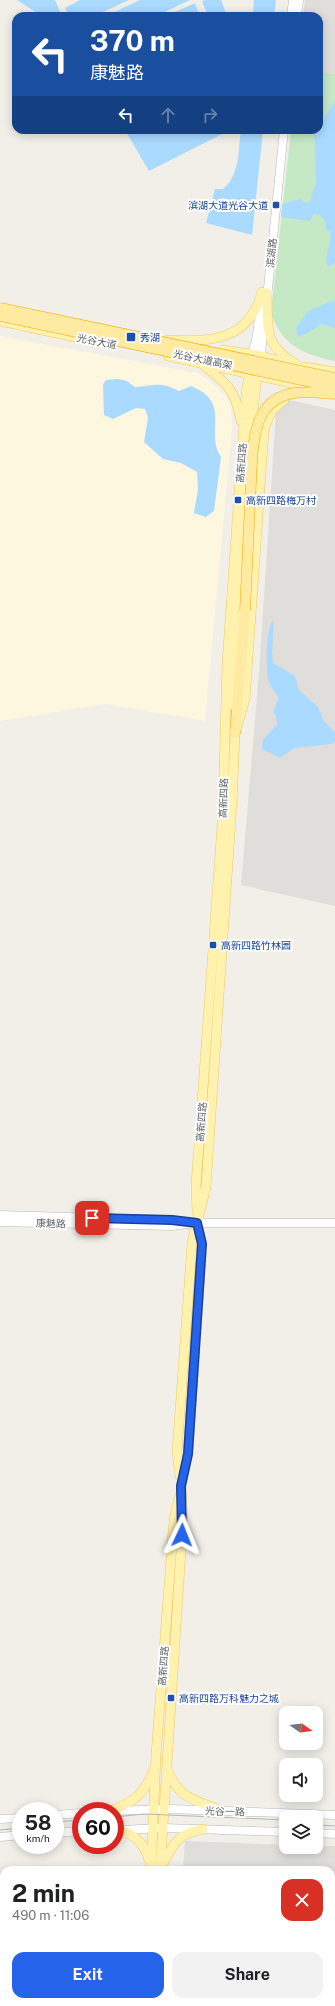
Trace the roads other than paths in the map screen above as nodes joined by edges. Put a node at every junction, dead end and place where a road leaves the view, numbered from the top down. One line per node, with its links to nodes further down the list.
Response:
1 (293, 0): 3 (main road)
2 (299, 0): 4 (main road)
3 (292, 12)
4 (298, 12)
5 (279, 134): 7 (main road, 滨湖路)
6 (284, 134): 7 (main road, 滨湖路)
7 (265, 292): 11 (main road); 12 (main road, 滨湖路); 13 (main road, 滨湖路); 15 (main road)
8 (0, 307): 11 (main road, 光谷大道); 18 (highway, 光谷大道高架, bridge)
9 (0, 316): 19 (highway, 光谷大道高架, bridge)
10 (0, 321): 14 (main road, 光谷大道)
11 (168, 340): 12 (main road, 光谷大道)
12 (251, 355): 13 (main road, 光谷大道); 17 (main road, 滨湖路)
13 (262, 356): 15 (main road, 光谷大道); 17 (main road, 滨湖路)
14 (184, 360): 17 (main road, 光谷大道); 20 (main road)
15 (299, 366): 16 (main road, 光谷大道)
16 (335, 372)
17 (253, 375): 19 (main road, 光谷大道); 20 (main road, 高新四路); 21 (main road, 高新四路)
18 (335, 378)
19 (335, 392): 21 (main road, 高新四路); 21 (highway, bridge)
20 (243, 434): 24 (main road, 高新四路)
21 (235, 733): 24 (main road, 高新四路)
22 (0, 1215): 24 (main road, 康魅路)
23 (0, 1222): 24 (main road, 康魅路)
24 (197, 1223): 25 (main road, 康魅路); 26 (main road, 高新四路)
25 (335, 1223)
26 (181, 1486): 27 (main road, 高新四路); 28 (main road, 高新四路)
27 (156, 1755): 29 (main road); 30 (main road, 高新四路)
28 (166, 1767): 31 (main road, 高新四路); 33 (main road)
29 (124, 1806)
30 (153, 1809): 31 (main road, 光谷一路); 32 (main road, 光谷一路); 37 (main road, 高新四路)
31 (165, 1809): 33 (main road, 光谷一路); 38 (main road, 高新四路)
32 (124, 1811)
33 (222, 1811): 34 (main road, 光谷一路)
34 (335, 1815)
35 (12, 1818): 36 (main road)
36 (0, 1819)
37 (152, 1828): 38 (main road, 光谷一路); 40 (main road, 光谷一路); 49 (main road, 高新四路)
38 (163, 1828): 39 (main road, 光谷一路); 48 (main road, 高新四路)
39 (203, 1829): 42 (main road, 光谷一路); 50 (main road)
40 (124, 1830)
41 (124, 1832): 47 (main road)
42 (279, 1832)
43 (323, 1833): 44 (main road)
44 (335, 1834)
45 (12, 1836): 46 (main road)
46 (0, 1837)
47 (155, 1866)
48 (157, 1866)
49 (157, 1866)
50 (159, 1866)

